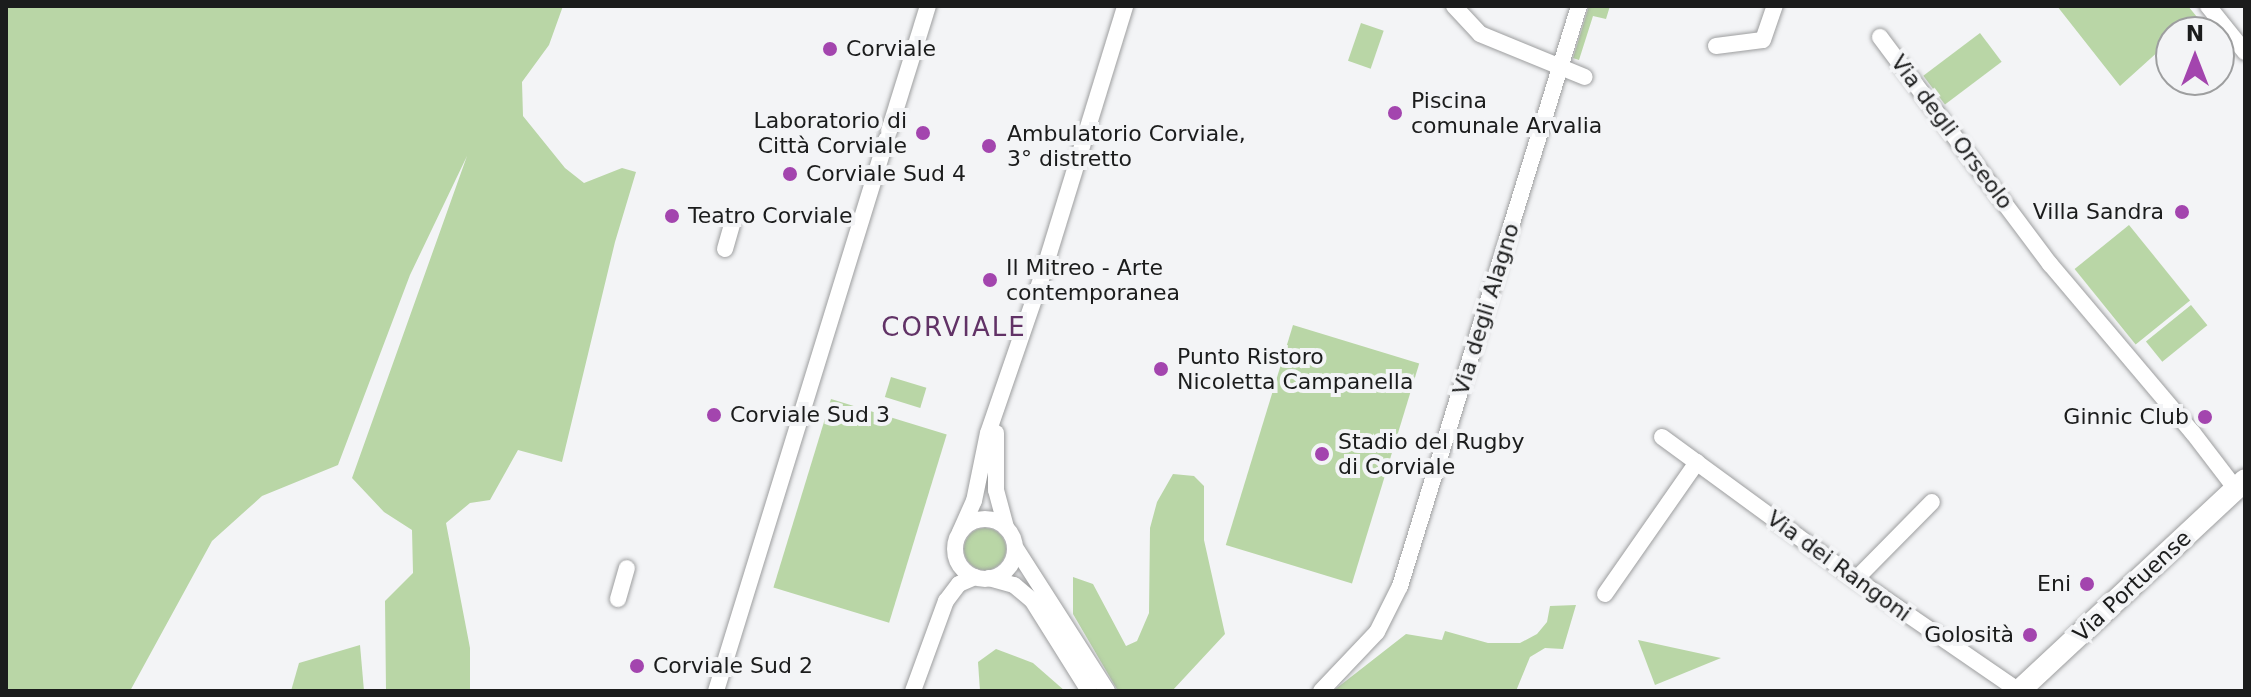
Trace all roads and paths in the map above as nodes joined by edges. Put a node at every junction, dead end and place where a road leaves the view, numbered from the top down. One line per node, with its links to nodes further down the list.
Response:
1 (928, 6): 27 (street)
2 (1125, 6): 14 (street)
3 (1454, 6): 10 (street)
4 (1579, 6): 10 (street, Via degli Alagno)
5 (1775, 6): 8 (street)
6 (2208, 6): 9 (street)
7 (1880, 37): 17 (street, Via degli Orseolo)
8 (1716, 46)
9 (2245, 52)
10 (1559, 67): 11 (street); 31 (street, Via degli Alagno)
11 (1585, 77)
12 (732, 225): 13 (street)
13 (725, 249)
14 (996, 419): 19 (street); 20 (street)
15 (1662, 437): 16 (street, Via dei Rangoni)
16 (1697, 462): 24 (street, Via dei Rangoni); 25 (street)
17 (2240, 484): 32 (main road, Via Portuense)
18 (1932, 502): 24 (street)
19 (1006, 528): 20 (street); 21 (street)
20 (960, 532): 23 (street)
21 (1015, 547): 23 (street); 30 (street)
22 (627, 568): 26 (street)
23 (982, 578): 28 (street); 29 (street)
24 (1856, 579): 32 (street, Via dei Rangoni)
25 (1605, 594)
26 (618, 599)
27 (716, 691)
28 (913, 691)
29 (1089, 691)
30 (1107, 691)
31 (1321, 691)
32 (2019, 691)

